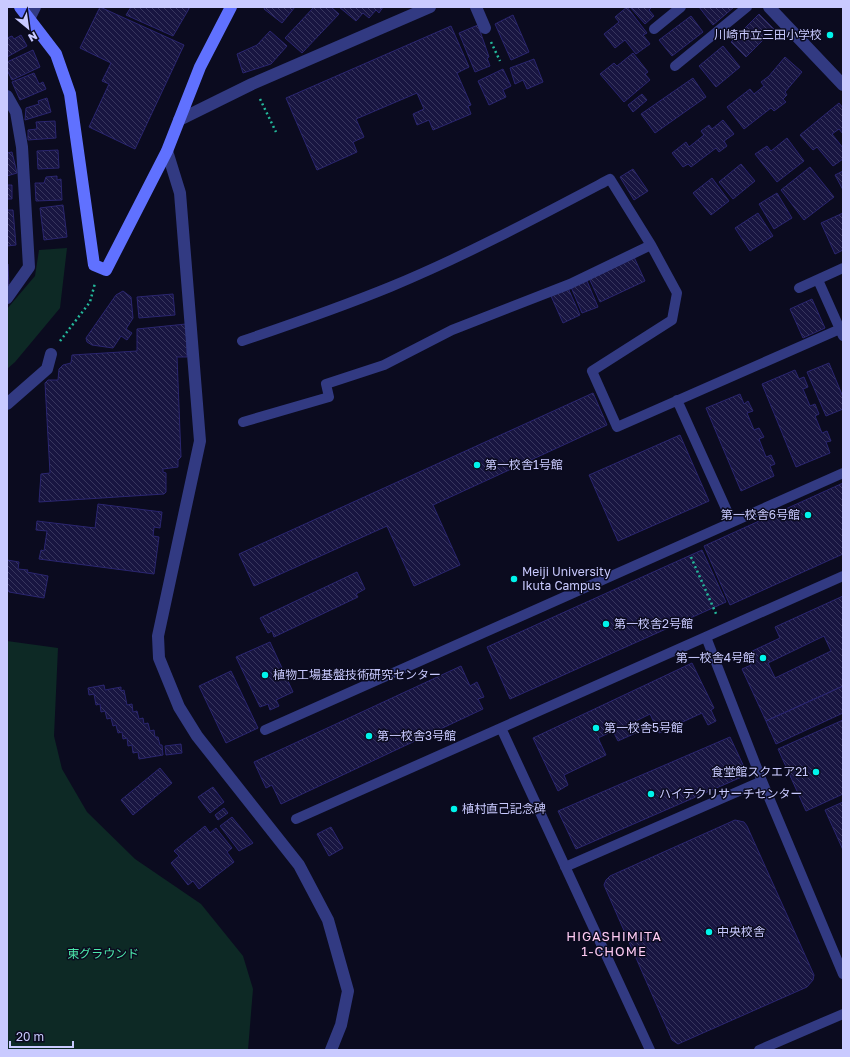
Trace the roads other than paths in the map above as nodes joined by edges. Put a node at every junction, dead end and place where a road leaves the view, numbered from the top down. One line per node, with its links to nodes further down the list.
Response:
1 (20, 7): 9 (street)
2 (35, 7): 9 (street)
3 (231, 7): 15 (street)
4 (430, 7): 15 (street)
5 (476, 7): 10 (street)
6 (681, 7): 11 (lane)
7 (747, 7): 12 (lane)
8 (769, 7): 13 (street)
9 (29, 18): 16 (street)
10 (485, 28)
11 (654, 29)
12 (675, 66)
13 (843, 85)
14 (7, 96): 21 (street)
15 (179, 120): 16 (street)
16 (167, 151): 39 (street)
17 (651, 245): 23 (lane); 25 (lane); 27 (lane)
18 (843, 268): 19 (lane)
19 (818, 280): 20 (lane); 22 (lane)
20 (799, 288)
21 (7, 298)
22 (841, 332): 25 (lane)
23 (242, 341)
24 (51, 354): 26 (street)
25 (677, 400): 29 (lane)
26 (7, 404)
27 (243, 422)
28 (843, 473): 29 (lane)
29 (732, 522): 33 (lane)
30 (843, 576): 31 (lane)
31 (706, 637): 32 (lane); 34 (lane)
32 (501, 728): 35 (lane); 36 (lane)
33 (266, 730)
34 (762, 781): 36 (lane); 37 (lane)
35 (296, 819)
36 (565, 867): 40 (lane)
37 (843, 974)
38 (843, 1014): 41 (lane)
39 (331, 1050)
40 (650, 1050)
41 (759, 1050)

